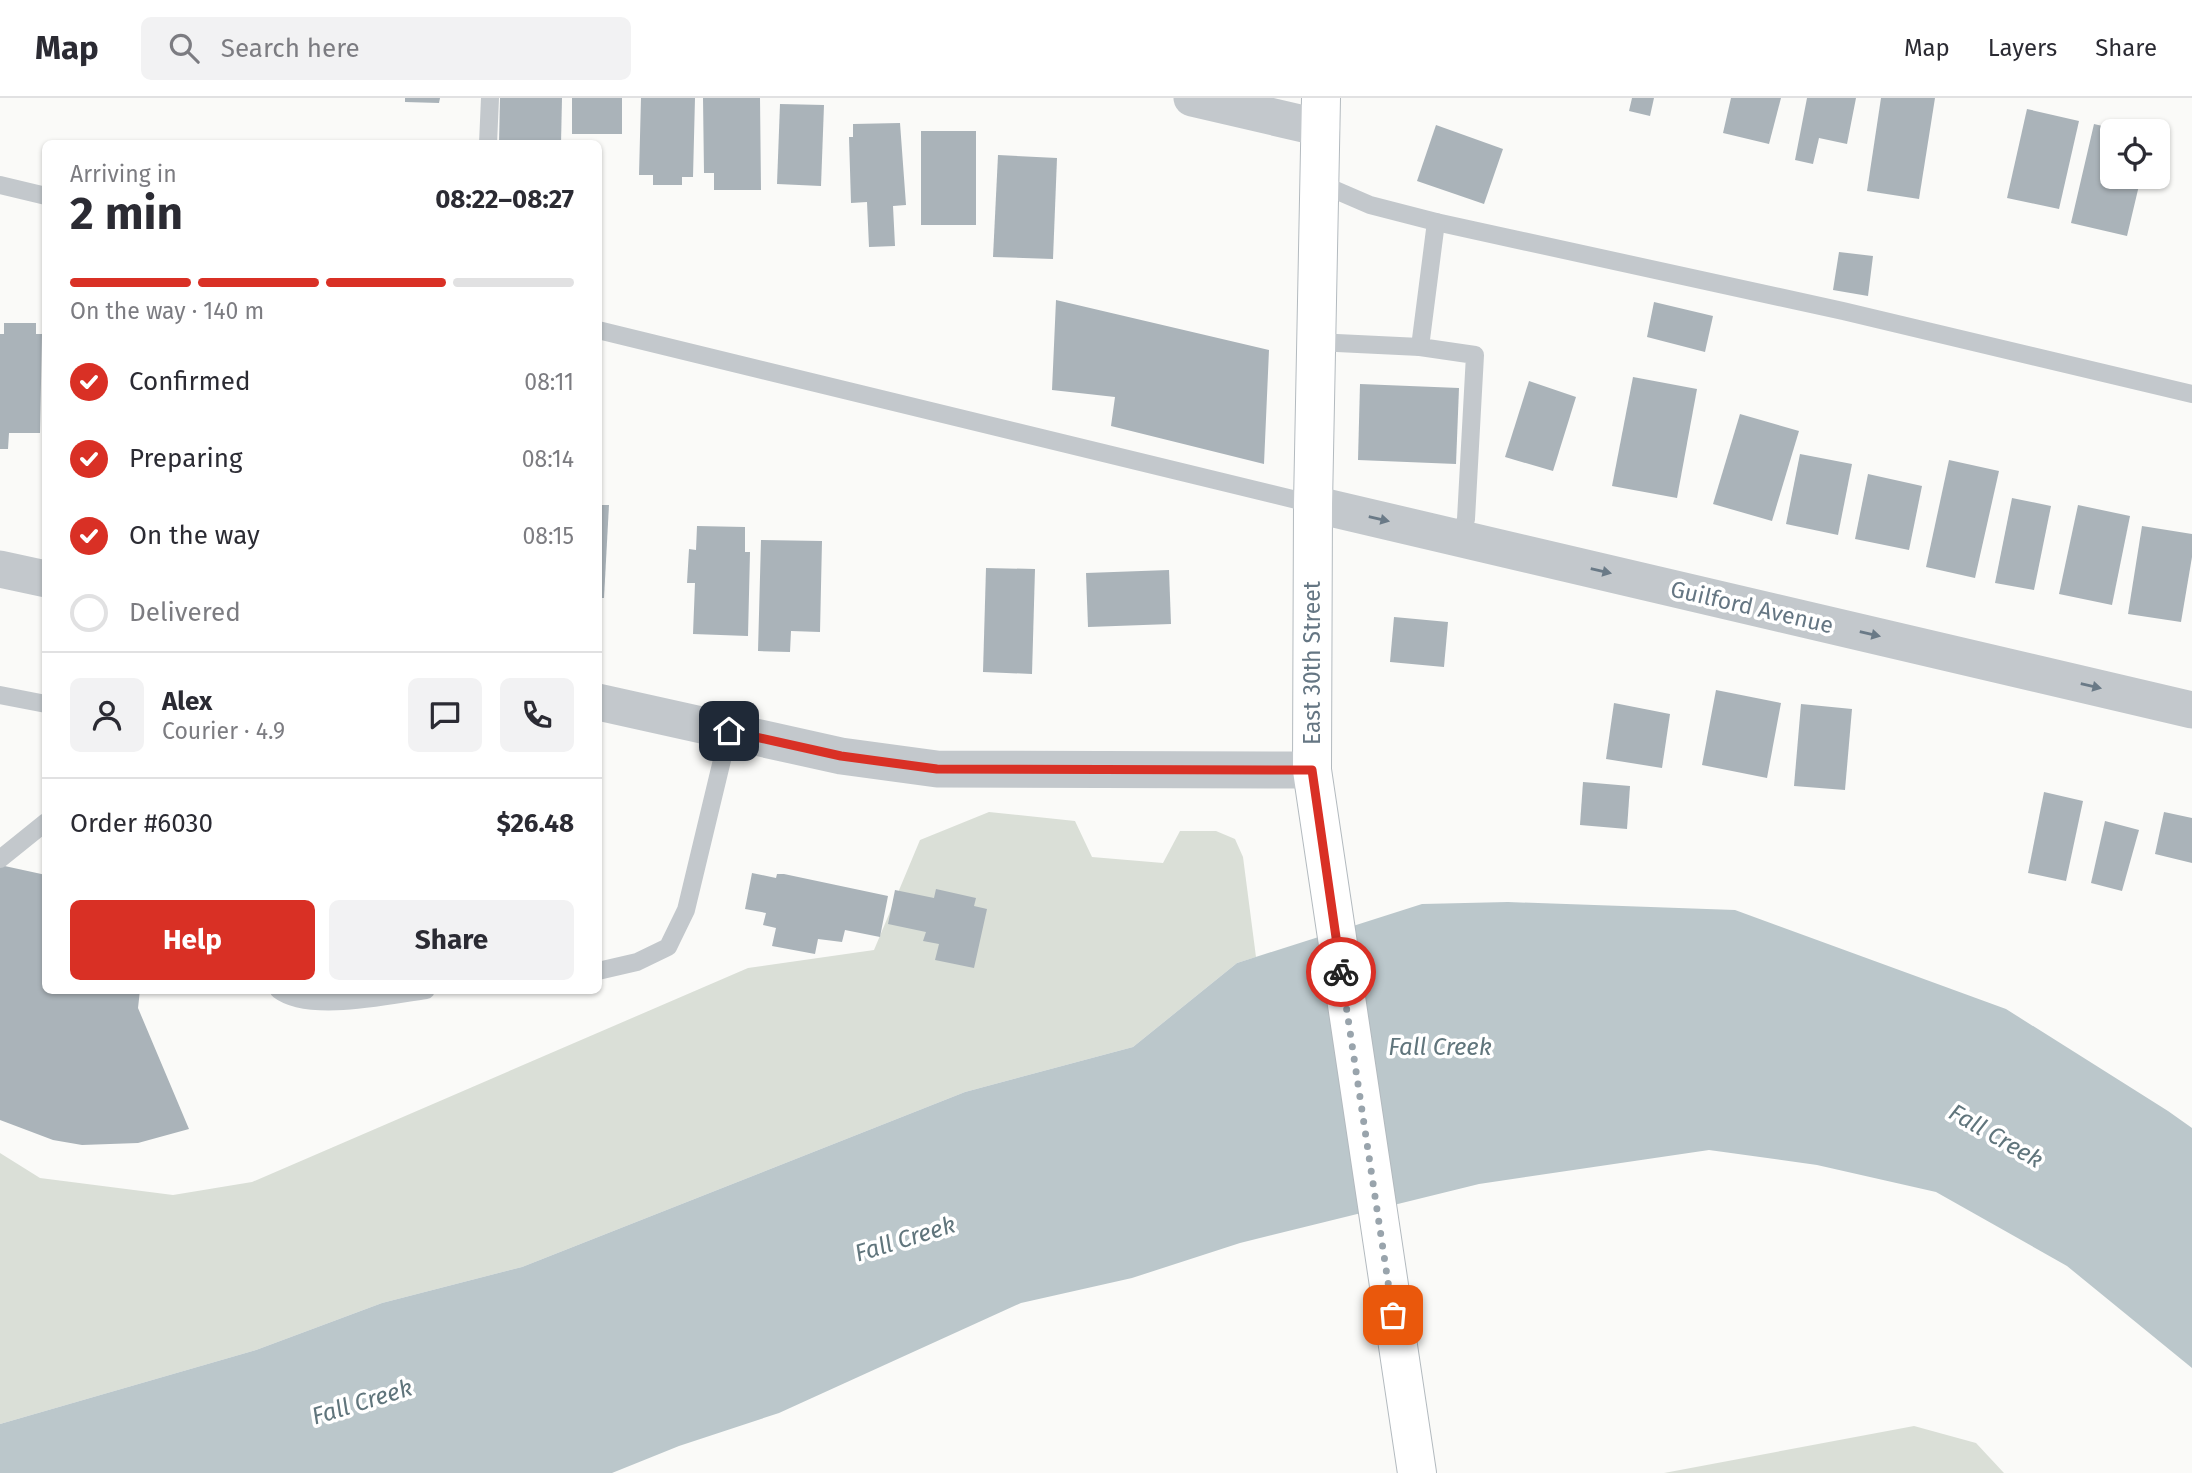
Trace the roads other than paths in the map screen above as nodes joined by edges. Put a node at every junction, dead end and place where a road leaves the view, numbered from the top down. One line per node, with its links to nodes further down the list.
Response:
1 (490, 98): 4 (lane)
2 (1192, 98): 3 (street)
3 (1321, 113): 5 (main road, East 30th Street)
4 (488, 140)
5 (1319, 183): 8 (lane); 10 (main road, East 30th Street)
6 (0, 185): 7 (lane)
7 (42, 195)
8 (1436, 222): 11 (lane); 12 (lane)
9 (602, 331): 13 (lane)
10 (1316, 342): 11 (lane); 13 (main road, East 30th Street)
11 (1420, 347): 14 (lane)
12 (2192, 394)
13 (1313, 504): 14 (street, Guilford Avenue, one-way to 14); 22 (main road, East 30th Street)
14 (1460, 538): 20 (street, Guilford Avenue, one-way to 20)
15 (0, 569): 16 (street)
16 (42, 578)
17 (0, 695): 18 (lane)
18 (42, 703)
19 (602, 703): 21 (street)
20 (2192, 710)
21 (729, 731): 22 (street); 25 (lane)
22 (1312, 770): 28 (main road, East 30th Street)
23 (42, 825): 24 (lane)
24 (0, 859)
25 (602, 970)
26 (284, 994): 27 (lane)
27 (391, 994)
28 (1417, 1473)

